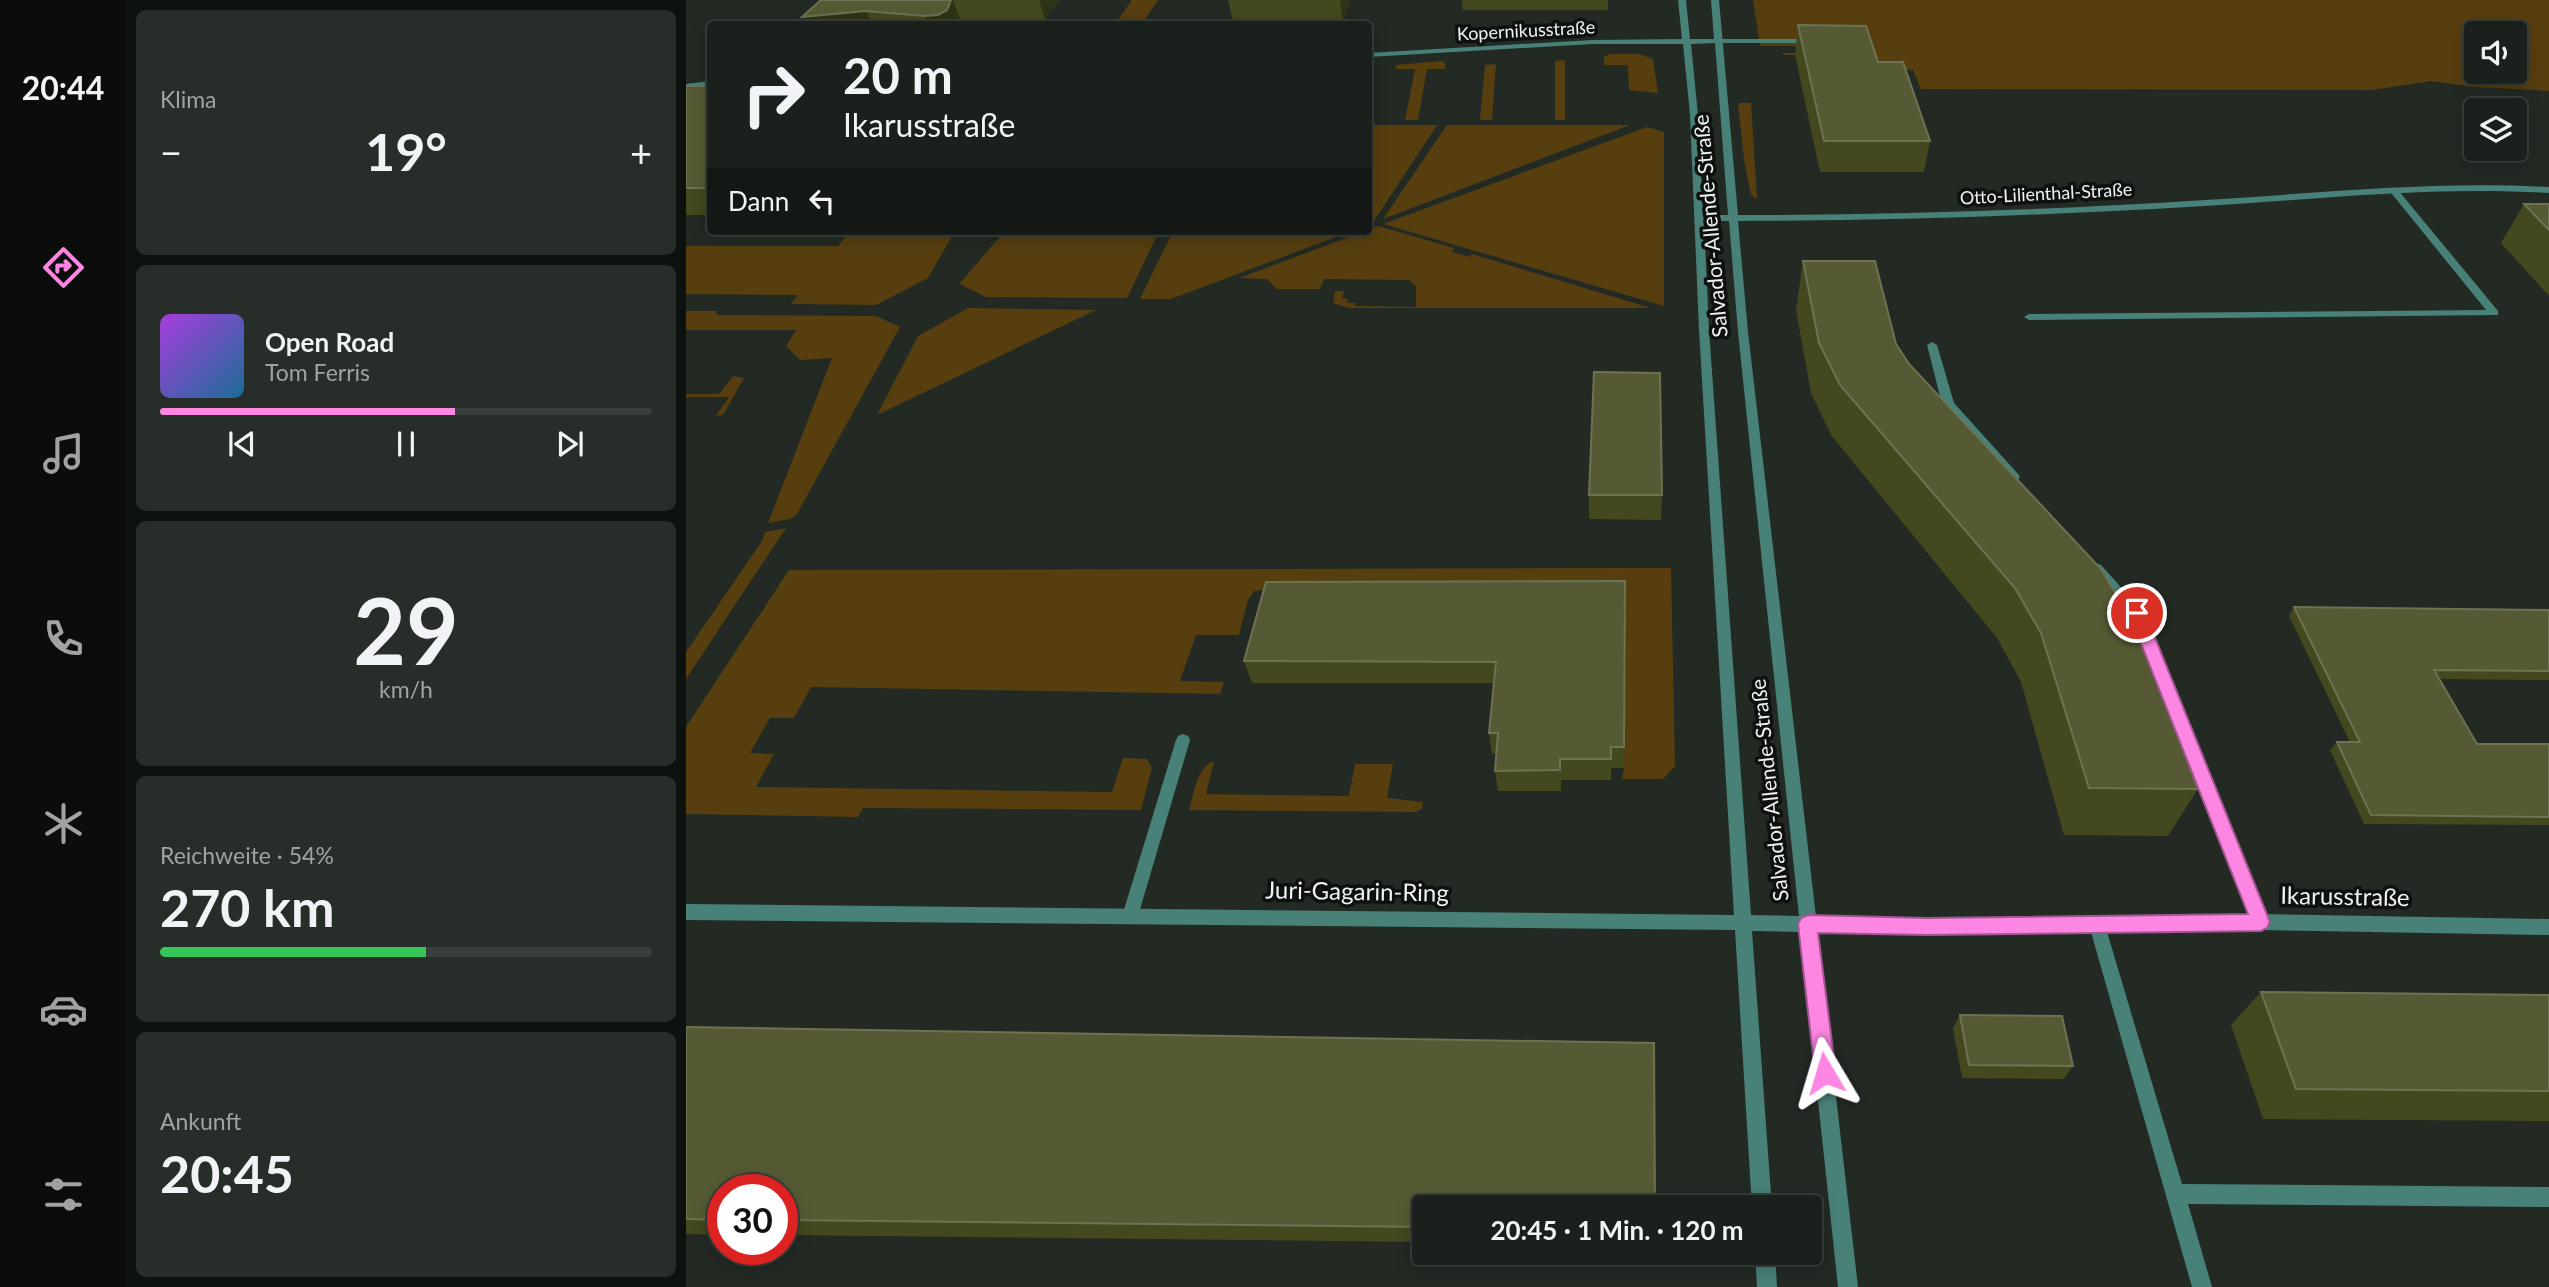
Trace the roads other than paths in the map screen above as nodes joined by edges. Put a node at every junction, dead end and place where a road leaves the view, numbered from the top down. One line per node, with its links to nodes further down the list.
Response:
1 (1682, 0): 3 (street, Salvador-Allende-Straße)
2 (1715, 0): 4 (street, Salvador-Allende-Straße)
3 (1686, 41): 4 (street); 6 (street, Kopernikusstraße); 11 (street, Salvador-Allende-Straße)
4 (1719, 41): 5 (street); 12 (street, Salvador-Allende-Straße)
5 (1818, 41)
6 (1372, 55)
7 (705, 86): 8 (street)
8 (686, 87)
9 (2549, 190): 10 (street, Otto-Lilienthal-Straße)
10 (2395, 192): 12 (street, Otto-Lilienthal-Straße); 13 (street)
11 (1699, 218): 12 (street, Otto-Lilienthal-Straße); 21 (street, Salvador-Allende-Straße)
12 (1732, 218): 22 (street, Salvador-Allende-Straße)
13 (2029, 317)
14 (1932, 345): 15 (street)
15 (2020, 484)
16 (2083, 554): 20 (street)
17 (1183, 740): 19 (street)
18 (686, 912): 19 (street, Juri-Gagarin-Ring)
19 (1130, 916): 21 (street, Juri-Gagarin-Ring)
20 (2261, 922): 23 (street, Ikarusstraße); 24 (street, Ikarusstraße)
21 (1743, 923): 22 (street, Salvador-Allende-Straße); 26 (street)
22 (1808, 924): 23 (street, Ikarusstraße); 30 (street)
23 (2097, 925): 25 (street)
24 (2549, 927)
25 (2175, 1194): 27 (street); 31 (street)
26 (1761, 1195)
27 (2549, 1197)
28 (1766, 1265): 29 (street)
29 (1767, 1287)
30 (1848, 1287)
31 (2202, 1287)

